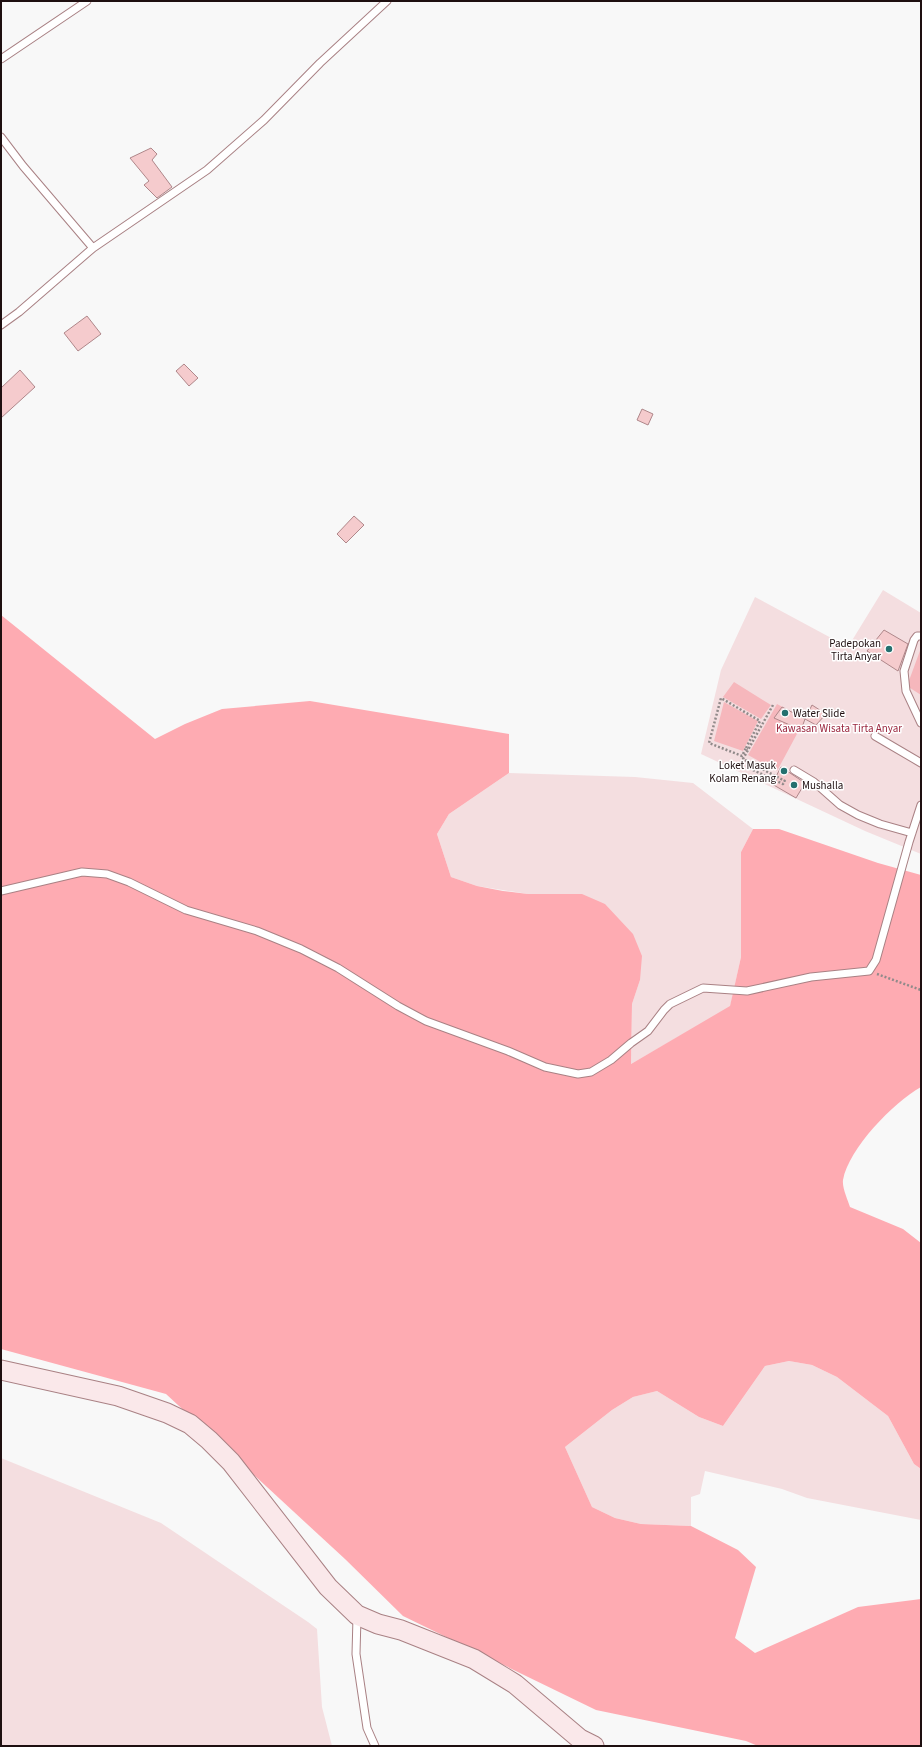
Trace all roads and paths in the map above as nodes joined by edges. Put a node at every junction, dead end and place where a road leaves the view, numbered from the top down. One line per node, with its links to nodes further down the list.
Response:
1 (87, 1): 3 (lane)
2 (387, 1): 5 (lane)
3 (1, 59)
4 (1, 137): 5 (lane)
5 (93, 248): 6 (lane)
6 (1, 325)
7 (921, 636): 9 (lane)
8 (773, 705): 11 (path)
9 (921, 723)
10 (875, 736): 12 (lane)
11 (747, 749): 11 (path); 13 (path)
12 (921, 763)
13 (753, 770)
14 (794, 770): 16 (lane)
15 (921, 805): 16 (lane)
16 (912, 833): 18 (lane)
17 (1, 891): 18 (lane)
18 (869, 971): 19 (path)
19 (921, 990)
20 (1, 1370): 21 (main road)
21 (357, 1615): 22 (lane); 23 (main road)
22 (375, 1746)
23 (594, 1746)

